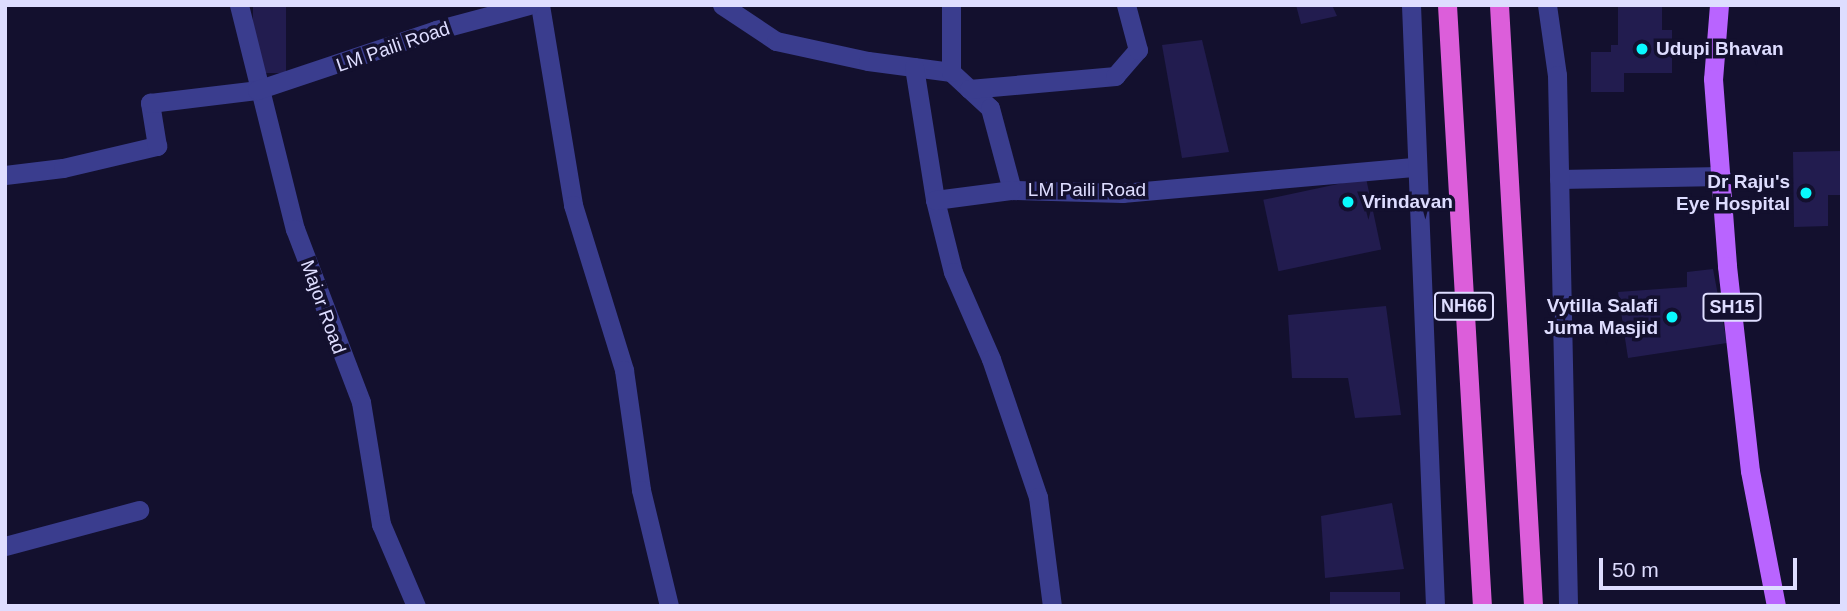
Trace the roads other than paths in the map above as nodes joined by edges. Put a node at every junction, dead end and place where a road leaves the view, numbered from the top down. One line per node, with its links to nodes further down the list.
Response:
1 (239, 5): 15 (street, Major Road)
2 (529, 5): 15 (street, LM Paili Road)
3 (540, 5): 25 (street)
4 (722, 5): 12 (street)
5 (951, 5): 13 (street)
6 (1126, 5): 14 (street)
7 (1410, 5): 16 (street)
8 (1447, 5): 28 (highway, NH66)
9 (1499, 5): 29 (highway, NH66)
10 (1547, 5): 19 (street)
11 (1719, 5): 18 (main road, SH15)
12 (914, 67): 13 (street); 21 (street)
13 (951, 72): 14 (street, LM Paili Road)
14 (969, 89): 20 (street, LM Paili Road)
15 (257, 90): 17 (street, LM Paili Road); 24 (street, Major Road)
16 (1416, 167): 20 (street, LM Paili Road); 27 (street)
17 (5, 175)
18 (1721, 176): 19 (street); 31 (main road, SH15)
19 (1559, 179): 30 (street)
20 (1012, 190): 21 (street)
21 (935, 200): 26 (street)
22 (139, 510): 23 (street)
23 (5, 546)
24 (416, 606)
25 (669, 606)
26 (1052, 606)
27 (1435, 606)
28 (1482, 606)
29 (1533, 606)
30 (1568, 606)
31 (1776, 606)

